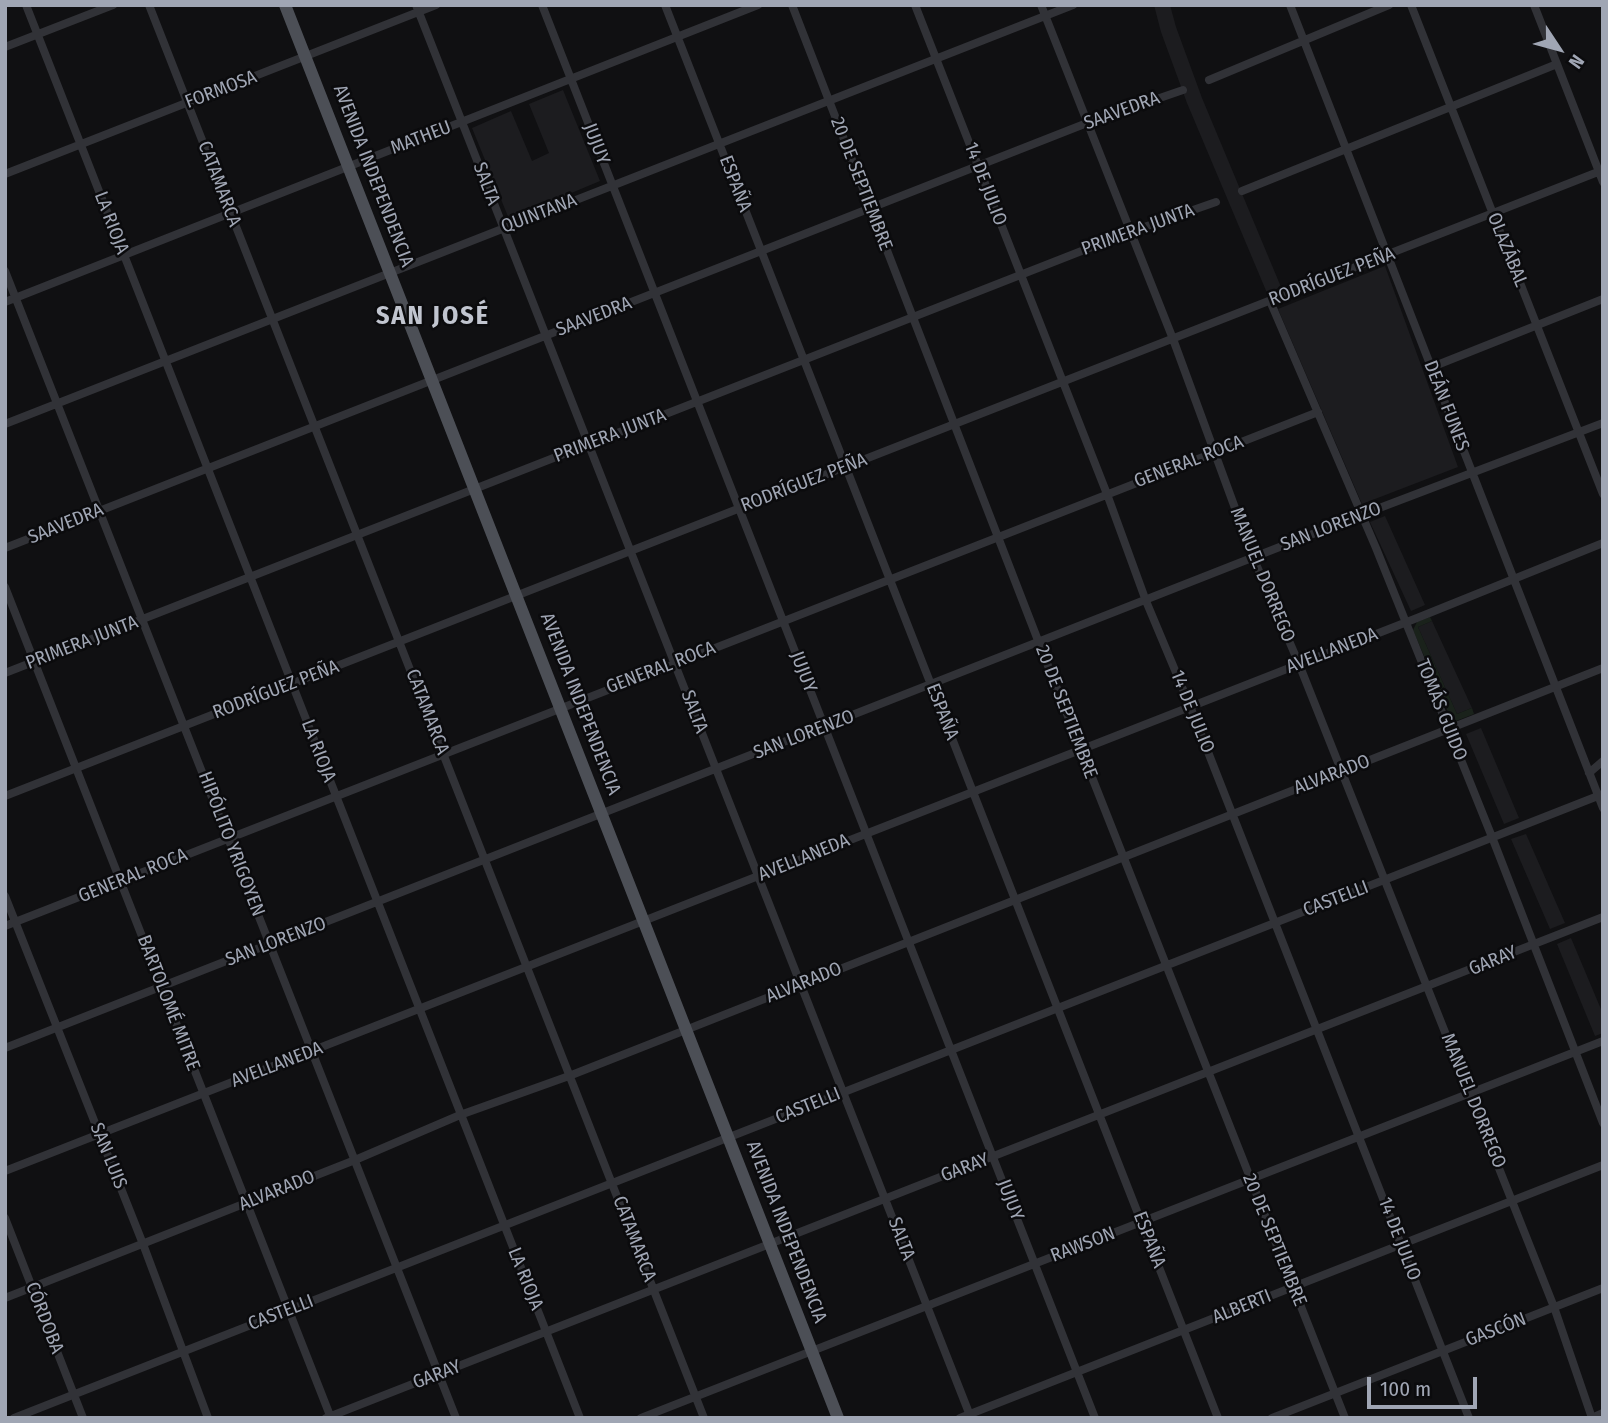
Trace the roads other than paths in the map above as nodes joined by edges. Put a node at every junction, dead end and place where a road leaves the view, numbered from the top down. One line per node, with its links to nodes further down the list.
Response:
1 (26, 5): 19 (street, LA RIOJA)
2 (113, 5): 19 (street)
3 (149, 5): 30 (street, CATAMARCA)
4 (285, 5): 23 (main road, AVENIDA INDEPENDENCIA)
5 (436, 5): 17 (street, FORMOSA)
6 (542, 5): 26 (street, JUJUY)
7 (666, 5): 20 (street, ESPAÑA)
8 (758, 5): 20 (street, MATHEU)
9 (792, 5): 29 (street, 20 DE SEPTIEMBRE)
10 (915, 5): 24 (street, 14 DE JULIO)
11 (1041, 5): 18 (street, MANUEL DORREGO)
12 (1073, 5): 18 (street, QUINTANA)
13 (1290, 5): 21 (street, DEÁN FUNES)
14 (1389, 5): 21 (street)
15 (1411, 5): 31 (street, OLAZÁBAL)
16 (1534, 5): 25 (street)
17 (417, 9): 23 (street, FORMOSA); 32 (street, SALTA)
18 (1045, 16): 24 (street, QUINTANA); 33 (street, MANUEL DORREGO)
19 (37, 34): 22 (street); 35 (street, LA RIOJA)
20 (678, 37): 26 (street, MATHEU); 34 (street, ESPAÑA)
21 (1304, 41): 27 (street); 36 (street, DEÁN FUNES)
22 (5, 47)
23 (305, 57): 30 (street, FORMOSA); 38 (main road, AVENIDA INDEPENDENCIA)
24 (936, 59): 29 (street, QUINTANA); 37 (street, 14 DE JULIO)
25 (1557, 64): 31 (street); 39 (street)
26 (571, 79): 32 (street, MATHEU); 42 (street, JUJUY)
27 (1209, 80)
28 (1183, 90): 33 (street, SAAVEDRA)
29 (829, 101): 34 (street, QUINTANA); 45 (street, 20 DE SEPTIEMBRE)
30 (188, 103): 35 (street, FORMOSA); 46 (street, CATAMARCA)
31 (1451, 106): 36 (street); 47 (street, OLAZÁBAL)
32 (462, 122): 38 (street, MATHEU); 48 (street, SALTA)
33 (1087, 123): 37 (street, SAAVEDRA); 49 (street, MANUEL DORREGO)
34 (720, 144): 42 (street, QUINTANA); 50 (street, ESPAÑA)
35 (81, 145): 40 (street, FORMOSA); 51 (street, LA RIOJA)
36 (1346, 148): 43 (street); 52 (street, DEÁN FUNES)
37 (978, 166): 45 (street, SAAVEDRA); 55 (street, 14 DE JULIO)
38 (349, 167): 46 (street, MATHEU); 54 (main road, AVENIDA INDEPENDENCIA)
39 (1602, 169): 41 (street); 47 (street, RODRÍGUEZ PEÑA)
40 (5, 174)
41 (1603, 182)
42 (612, 186): 48 (street, QUINTANA); 56 (street, JUJUY)
43 (1242, 191)
44 (1216, 202): 49 (street, PRIMERA JUNTA)
45 (871, 208): 50 (street, SAAVEDRA); 61 (street, 20 DE SEPTIEMBRE)
46 (231, 213): 51 (street, MATHEU); 62 (street, CATAMARCA)
47 (1493, 214): 52 (street, RODRÍGUEZ PEÑA); 63 (street, OLAZÁBAL)
48 (504, 228): 54 (street, QUINTANA); 64 (street, SALTA)
49 (1130, 232): 55 (street, PRIMERA JUNTA); 65 (street, MANUEL DORREGO)
50 (762, 251): 56 (street, SAAVEDRA); 66 (street, ESPAÑA)
51 (124, 255): 57 (street, MATHEU); 67 (street, LA RIOJA)
52 (1388, 255): 59 (street, RODRÍGUEZ PEÑA); 68 (street, DEÁN FUNES)
53 (5, 271): 57 (street, HIPÓLITO YRIGOYEN)
54 (390, 273): 62 (street, QUINTANA); 69 (main road, AVENIDA INDEPENDENCIA)
55 (1021, 275): 61 (street, PRIMERA JUNTA); 70 (street, 14 DE JULIO)
56 (654, 293): 64 (street, SAAVEDRA); 71 (street, JUJUY)
57 (16, 298): 60 (street, MATHEU); 72 (street, HIPÓLITO YRIGOYEN)
58 (1603, 299): 63 (street)
59 (1270, 301): 65 (street, RODRÍGUEZ PEÑA); 73 (street, TOMÁS GUIDO)
60 (5, 302)
61 (913, 317): 66 (street, PRIMERA JUNTA); 76 (street, 20 DE SEPTIEMBRE)
62 (272, 319): 67 (street, QUINTANA); 77 (street, CATAMARCA)
63 (1537, 325): 68 (street); 78 (street, OLAZÁBAL)
64 (546, 336): 69 (street, SAAVEDRA); 79 (street, SALTA)
65 (1173, 339): 70 (street, RODRÍGUEZ PEÑA); 80 (street, MANUEL DORREGO)
66 (804, 359): 71 (street, PRIMERA JUNTA); 81 (street, ESPAÑA)
67 (165, 361): 72 (street, QUINTANA); 82 (street, LA RIOJA)
68 (1432, 367): 83 (street, DEÁN FUNES)
69 (432, 380): 77 (street, SAAVEDRA); 84 (main road, AVENIDA INDEPENDENCIA)
70 (1063, 382): 76 (street, RODRÍGUEZ PEÑA); 85 (street, 14 DE JULIO)
71 (697, 402): 79 (street, PRIMERA JUNTA); 87 (street, JUJUY)
72 (57, 403): 75 (street, QUINTANA); 88 (street, HIPÓLITO YRIGOYEN)
73 (1318, 412): 80 (street, GENERAL ROCA); 89 (street, TOMÁS GUIDO)
74 (1603, 423): 78 (street, SAN LORENZO)
75 (5, 424)
76 (955, 424): 81 (street, RODRÍGUEZ PEÑA); 91 (street, 20 DE SEPTIEMBRE)
77 (315, 428): 82 (street, SAAVEDRA); 90 (street, CATAMARCA)
78 (1578, 432): 83 (street, SAN LORENZO); 86 (street, OLAZÁBAL)
79 (589, 444): 84 (street, PRIMERA JUNTA); 94 (street, SALTA)
80 (1214, 452): 85 (street, GENERAL ROCA); 95 (street, MANUEL DORREGO)
81 (846, 467): 87 (street, RODRÍGUEZ PEÑA); 97 (street, ESPAÑA)
82 (207, 468): 88 (street, SAAVEDRA); 96 (street, LA RIOJA)
83 (1471, 474): 89 (street, SAN LORENZO); 98 (street, DEÁN FUNES)
84 (475, 489): 90 (street, PRIMERA JUNTA); 100 (main road, AVENIDA INDEPENDENCIA)
85 (1107, 494): 91 (street, GENERAL ROCA); 101 (street, 14 DE JULIO)
86 (1603, 494)
87 (739, 509): 94 (street, RODRÍGUEZ PEÑA); 103 (street, JUJUY)
88 (99, 510): 93 (street, SAAVEDRA); 102 (street, HIPÓLITO YRIGOYEN)
89 (1361, 515): 95 (street, SAN LORENZO); 104 (street, TOMÁS GUIDO)
90 (357, 535): 96 (street, PRIMERA JUNTA); 105 (street, CATAMARCA)
91 (999, 537): 97 (street, GENERAL ROCA); 106 (street, 20 DE SEPTIEMBRE)
92 (1603, 543): 98 (street, AVELLANEDA)
93 (5, 548)
94 (631, 551): 100 (street, RODRÍGUEZ PEÑA); 108 (street, SALTA)
95 (1253, 557): 101 (street, SAN LORENZO); 109 (street, MANUEL DORREGO)
96 (250, 577): 102 (street, PRIMERA JUNTA); 112 (street, LA RIOJA)
97 (890, 579): 103 (street, GENERAL ROCA); 113 (street, ESPAÑA)
98 (1513, 579): 104 (street, AVELLANEDA); 114 (street, DEÁN FUNES)
99 (5, 587): 107 (street, BARTOLOMÉ MITRE)
100 (517, 596): 105 (street, RODRÍGUEZ PEÑA); 116 (main road, AVENIDA INDEPENDENCIA)
101 (1146, 601): 106 (street, SAN LORENZO); 115 (street, 14 DE JULIO)
102 (142, 619): 107 (street, PRIMERA JUNTA); 117 (street, HIPÓLITO YRIGOYEN)
103 (783, 621): 108 (street, GENERAL ROCA); 118 (street, JUJUY)
104 (1406, 622): 109 (street, AVELLANEDA); 119 (street, TOMÁS GUIDO)
105 (399, 642): 112 (street, RODRÍGUEZ PEÑA); 121 (street, CATAMARCA)
106 (1039, 643): 113 (street, SAN LORENZO); 120 (street, 20 DE SEPTIEMBRE)
107 (34, 662): 111 (street, PRIMERA JUNTA); 123 (street, BARTOLOMÉ MITRE)
108 (674, 663): 116 (street, GENERAL ROCA); 124 (street, SALTA)
109 (1299, 664): 115 (street, AVELLANEDA); 125 (street, MANUEL DORREGO)
110 (1603, 668): 114 (street, ALVARADO)
111 (5, 673)
112 (292, 684): 117 (street, RODRÍGUEZ PEÑA); 130 (street, LA RIOJA)
113 (932, 685): 118 (street, SAN LORENZO); 127 (street, ESPAÑA)
114 (1555, 687): 119 (street, ALVARADO); 126 (street, DEÁN FUNES)
115 (1190, 706): 120 (street, AVELLANEDA); 133 (street, 14 DE JULIO)
116 (561, 707): 121 (street, GENERAL ROCA); 132 (main road, AVENIDA INDEPENDENCIA)
117 (184, 726): 123 (street, RODRÍGUEZ PEÑA); 136 (street, HIPÓLITO YRIGOYEN)
118 (825, 727): 124 (street, SAN LORENZO); 134 (street, JUJUY)
119 (1448, 730): 125 (street, ALVARADO); 135 (street, TOMÁS GUIDO)
120 (1081, 748): 127 (street, AVELLANEDA); 137 (street, 20 DE SEPTIEMBRE)
121 (443, 754): 130 (street, GENERAL ROCA); 138 (street, CATAMARCA)
122 (1603, 761): 126 (street)
123 (76, 768): 129 (street, RODRÍGUEZ PEÑA); 141 (street, BARTOLOMÉ MITRE)
124 (716, 770): 132 (street, SAN LORENZO); 139 (street, SALTA)
125 (1341, 771): 133 (street, ALVARADO); 140 (street, MANUEL DORREGO)
126 (1589, 773): 128 (street, DEÁN FUNES)
127 (973, 791): 134 (street, AVELLANEDA); 143 (street, ESPAÑA)
128 (1600, 795): 131 (street, DEÁN FUNES); 135 (street, CASTELLI)
129 (5, 796)
130 (335, 796): 136 (street, GENERAL ROCA); 144 (street, LA RIOJA)
131 (1603, 808)
132 (602, 814): 138 (street, SAN LORENZO); 147 (main road, AVENIDA INDEPENDENCIA)
133 (1232, 814): 137 (street, ALVARADO); 148 (street, 14 DE JULIO)
134 (866, 834): 139 (street, AVELLANEDA); 150 (street, JUJUY)
135 (1492, 837): 140 (street, CASTELLI); 152 (street, TOMÁS GUIDO)
136 (228, 838): 141 (street, GENERAL ROCA); 151 (street, HIPÓLITO YRIGOYEN)
137 (1124, 857): 143 (street, ALVARADO); 153 (street, 20 DE SEPTIEMBRE)
138 (485, 860): 144 (street, SAN LORENZO); 154 (street, CATAMARCA)
139 (758, 876): 147 (street, AVELLANEDA); 155 (street, SALTA)
140 (1384, 880): 148 (street, CASTELLI); 157 (street, MANUEL DORREGO)
141 (121, 881): 146 (street, GENERAL ROCA); 156 (street, BARTOLOMÉ MITRE)
142 (5, 896): 146 (street, SAN LUIS)
143 (1016, 900): 150 (street, ALVARADO); 158 (street, ESPAÑA)
144 (377, 902): 151 (street, SAN LORENZO); 159 (street, LA RIOJA)
145 (1603, 917): 152 (street, GARAY)
146 (16, 922): 149 (street, GENERAL ROCA); 160 (street, SAN LUIS)
147 (643, 922): 154 (street, AVELLANEDA); 161 (main road, AVENIDA INDEPENDENCIA)
148 (1275, 923): 153 (street, CASTELLI); 162 (street, 14 DE JULIO)
149 (5, 926)
150 (909, 942): 155 (street, ALVARADO); 165 (street, JUJUY)
151 (270, 944): 156 (street, SAN LORENZO); 166 (street, HIPÓLITO YRIGOYEN)
152 (1534, 944): 157 (street, GARAY); 167 (street, TOMÁS GUIDO)
153 (1166, 965): 158 (street, CASTELLI); 168 (street, 20 DE SEPTIEMBRE)
154 (527, 967): 159 (street, AVELLANEDA); 169 (street, CATAMARCA)
155 (801, 984): 161 (street, ALVARADO); 170 (street, SALTA)
156 (162, 987): 160 (street, SAN LORENZO); 172 (street, BARTOLOMÉ MITRE)
157 (1427, 987): 162 (street, GARAY); 171 (street, MANUEL DORREGO)
158 (1058, 1008): 165 (street, CASTELLI); 174 (street, ESPAÑA)
159 (419, 1009): 166 (street, AVELLANEDA); 173 (street, LA RIOJA)
160 (58, 1028): 164 (street, SAN LORENZO); 176 (street, SAN LUIS)
161 (686, 1029): 169 (street, ALVARADO); 178 (main road, AVENIDA INDEPENDENCIA)
162 (1317, 1030): 168 (street, GARAY); 177 (street, 14 DE JULIO)
163 (1603, 1041): 167 (street, RAWSON)
164 (5, 1048)
165 (951, 1050): 170 (street, CASTELLI); 179 (street, JUJUY)
166 (312, 1051): 172 (street, AVELLANEDA); 180 (street, HIPÓLITO YRIGOYEN)
167 (1575, 1052): 171 (street, RAWSON); 175 (street, TOMÁS GUIDO)
168 (1209, 1073): 174 (street, GARAY); 183 (street, 20 DE SEPTIEMBRE)
169 (569, 1076): 173 (street, ALVARADO); 184 (street, CATAMARCA)
170 (843, 1092): 178 (street, CASTELLI); 185 (street, SALTA)
171 (1469, 1093): 177 (street, RAWSON); 186 (street, MANUEL DORREGO)
172 (204, 1094): 176 (street, AVELLANEDA); 187 (street, BARTOLOMÉ MITRE)
173 (460, 1115): 180 (street, ALVARADO); 190 (street, LA RIOJA)
174 (1100, 1115): 179 (street, GARAY); 189 (street, ESPAÑA)
175 (1603, 1123)
176 (100, 1134): 182 (street, AVELLANEDA); 191 (street, SAN LUIS)
177 (1359, 1136): 183 (street, RAWSON); 193 (street, 14 DE JULIO)
178 (729, 1137): 184 (street, CASTELLI); 192 (main road, AVENIDA INDEPENDENCIA)
179 (993, 1157): 185 (street, GARAY); 194 (street, JUJUY)
180 (355, 1160): 187 (street, ALVARADO); 195 (street, HIPÓLITO YRIGOYEN)
181 (1603, 1165): 186 (street, ALBERTI)
182 (5, 1171)
183 (1250, 1178): 189 (street, RAWSON); 197 (street, 20 DE SEPTIEMBRE)
184 (612, 1183): 190 (street, CASTELLI); 199 (street, CATAMARCA)
185 (885, 1199): 192 (street, GARAY); 201 (street, SALTA)
186 (1512, 1201): 193 (street, ALBERTI); 202 (street, MANUEL DORREGO)
187 (247, 1203): 191 (street, ALVARADO); 203 (street, BARTOLOMÉ MITRE)
188 (5, 1218): 196 (street, CÓRDOBA)
189 (1142, 1222): 194 (street, RAWSON); 204 (street, ESPAÑA)
190 (504, 1225): 195 (street, CASTELLI); 205 (street, LA RIOJA)
191 (143, 1244): 196 (street, ALVARADO); 206 (street, SAN LUIS)
192 (770, 1244): 199 (street, GARAY); 207 (main road, AVENIDA INDEPENDENCIA)
193 (1401, 1244): 197 (street, ALBERTI); 208 (street, 14 DE JULIO)
194 (1035, 1264): 201 (street, RAWSON); 209 (street, JUJUY)
195 (397, 1268): 203 (street, CASTELLI); 210 (street, HIPÓLITO YRIGOYEN)
196 (32, 1287): 200 (street, ALVARADO); 212 (street, CÓRDOBA)
197 (1293, 1287): 204 (street, ALBERTI); 211 (street, 20 DE SEPTIEMBRE)
198 (1603, 1288): 202 (street, GASCÓN)
199 (653, 1290): 205 (street, GARAY); 213 (street, CATAMARCA)
200 (5, 1298)
201 (927, 1306): 207 (street, RAWSON); 215 (street, SALTA)
202 (1554, 1307): 208 (street, GASCÓN); 231 (street, MANUEL DORREGO)
203 (289, 1310): 206 (street, CASTELLI); 216 (street, BARTOLOMÉ MITRE)
204 (1184, 1330): 209 (street, ALBERTI); 227 (street, ESPAÑA)
205 (546, 1332): 210 (street, GARAY); 221 (street, LA RIOJA)
206 (182, 1351): 212 (street, CASTELLI); 219 (street, SAN LUIS)
207 (812, 1351): 213 (street, RAWSON); 224 (main road, AVENIDA INDEPENDENCIA)
208 (1443, 1351): 211 (street, GASCÓN); 230 (street, 14 DE JULIO)
209 (1077, 1372): 215 (street, ALBERTI); 226 (street, JUJUY)
210 (439, 1374): 216 (street, GARAY); 220 (street, HIPÓLITO YRIGOYEN)
211 (1335, 1393): 228 (street, GASCÓN); 229 (street, 20 DE SEPTIEMBRE)
212 (74, 1394): 217 (street, CASTELLI); 218 (street, CÓRDOBA)
213 (695, 1396): 222 (street, RAWSON); 223 (street, CATAMARCA)
214 (1603, 1413): 231 (street)
215 (970, 1416): 225 (street, ALBERTI)
216 (329, 1417)
217 (14, 1418)
218 (83, 1418)
219 (208, 1418)
220 (456, 1418)
221 (580, 1418)
222 (641, 1418)
223 (704, 1418)
224 (838, 1418)
225 (960, 1418)
226 (1095, 1418)
227 (1218, 1418)
228 (1272, 1418)
229 (1345, 1418)
230 (1469, 1418)
231 (1592, 1418)

